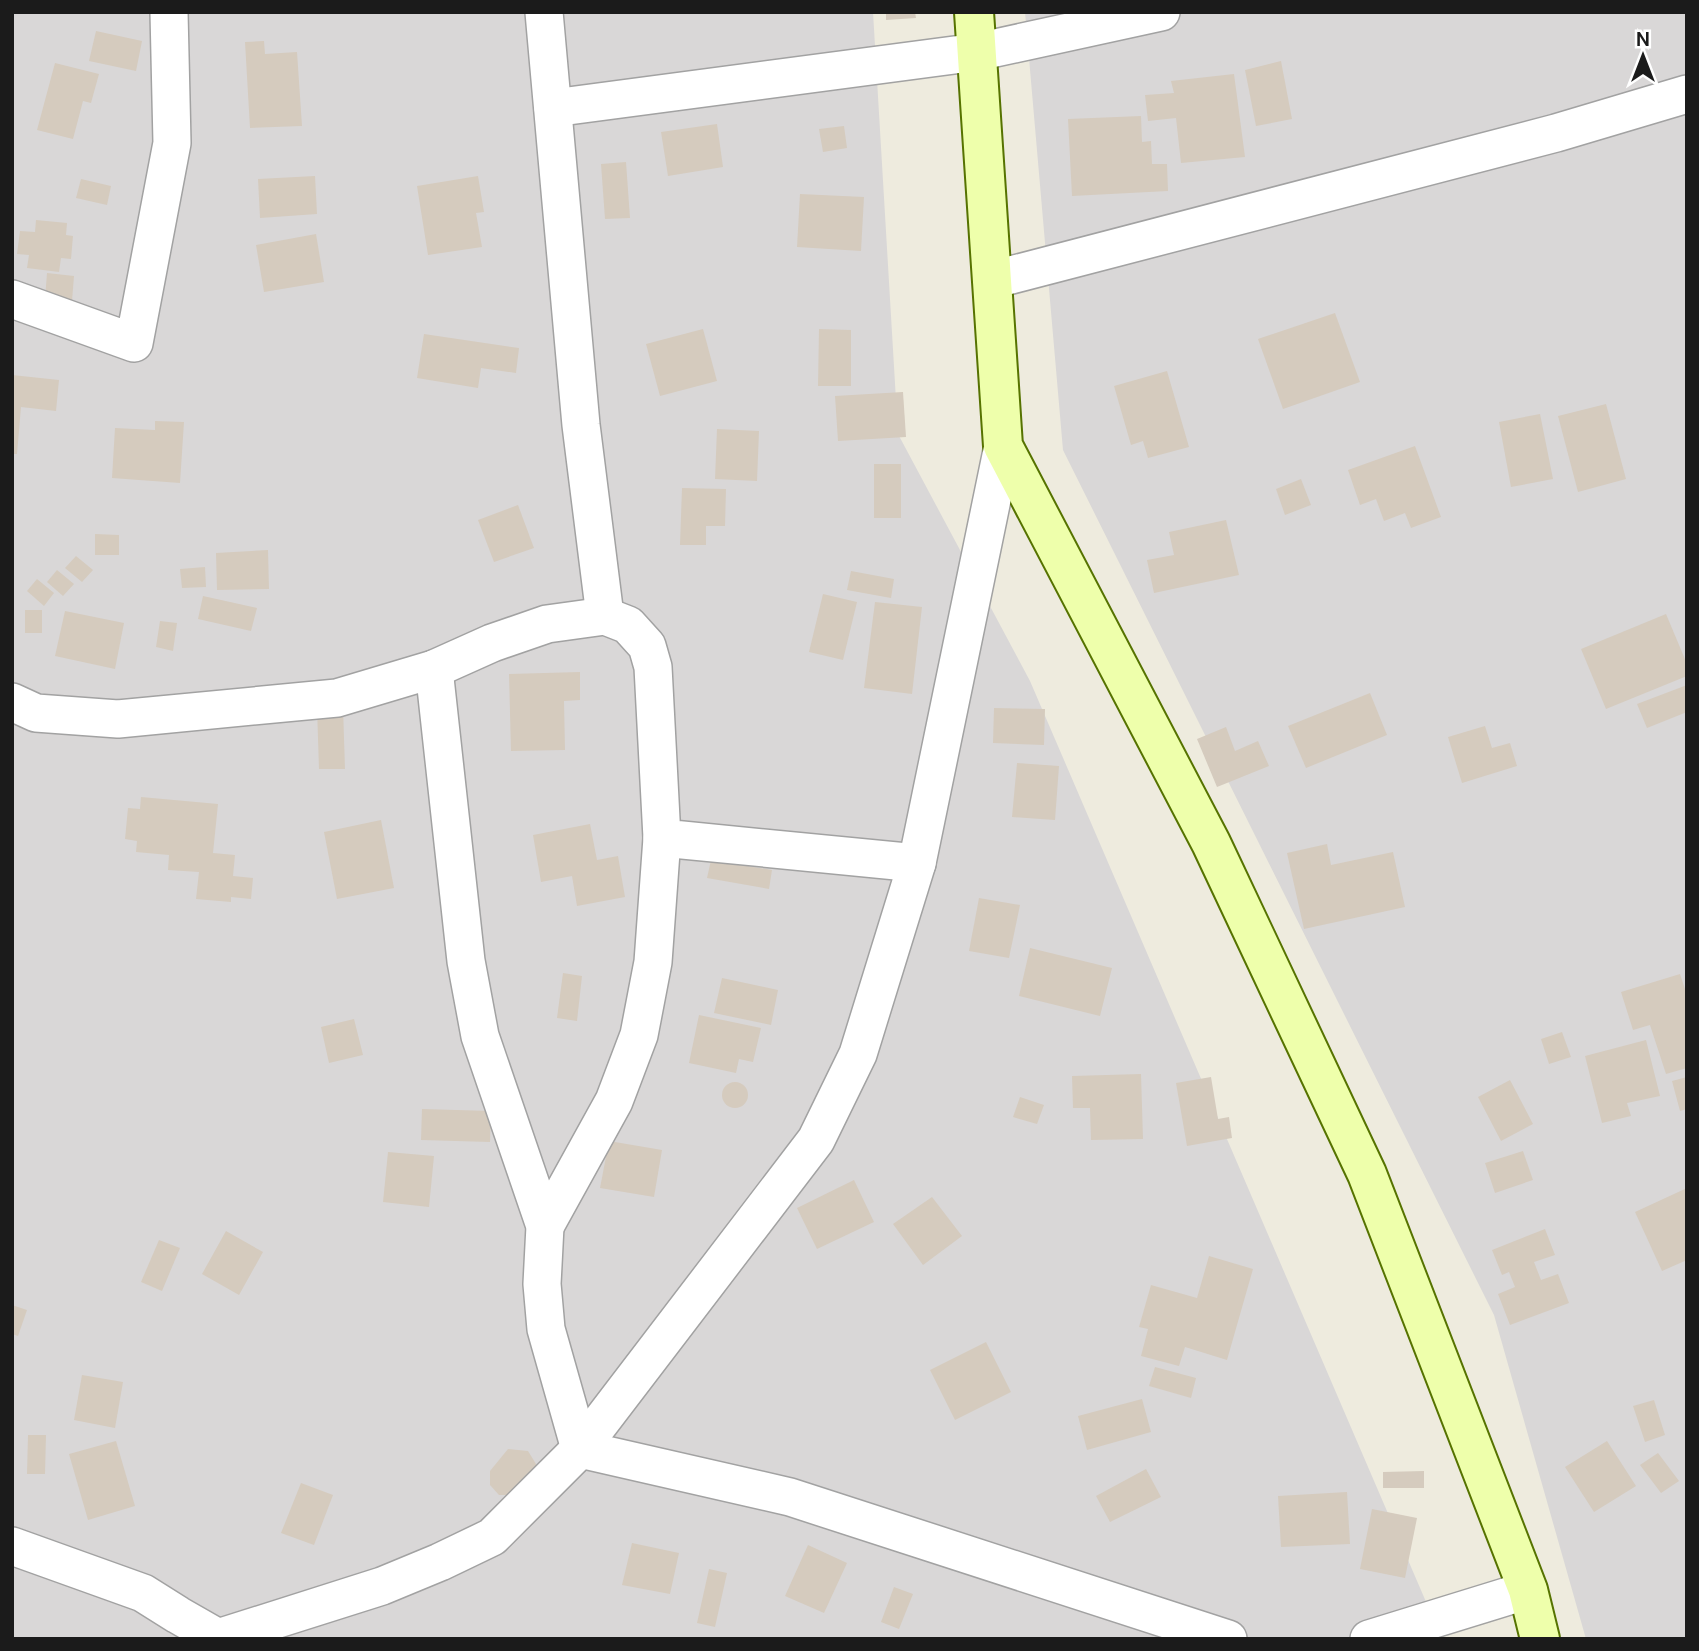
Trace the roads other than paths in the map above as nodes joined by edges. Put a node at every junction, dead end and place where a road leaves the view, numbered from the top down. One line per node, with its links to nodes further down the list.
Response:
1 (169, 12): 9 (street)
2 (544, 12): 7 (street)
3 (974, 12): 5 (street)
4 (1161, 12): 5 (street)
5 (977, 52): 7 (street); 8 (street)
6 (1687, 94): 8 (street)
7 (553, 108): 11 (street)
8 (992, 280): 10 (street)
9 (12, 299)
10 (1003, 446): 15 (street); 19 (street)
11 (605, 616): 12 (street); 14 (street)
12 (434, 669): 13 (street); 16 (street)
13 (12, 702)
14 (662, 838): 15 (street); 16 (street)
15 (917, 863): 17 (street)
16 (545, 1226): 17 (street)
17 (580, 1449): 20 (street); 21 (street)
18 (12, 1546): 20 (street)
19 (1528, 1590): 22 (street); 23 (street)
20 (217, 1638)
21 (1228, 1639)
22 (1369, 1639)
23 (1540, 1639)

